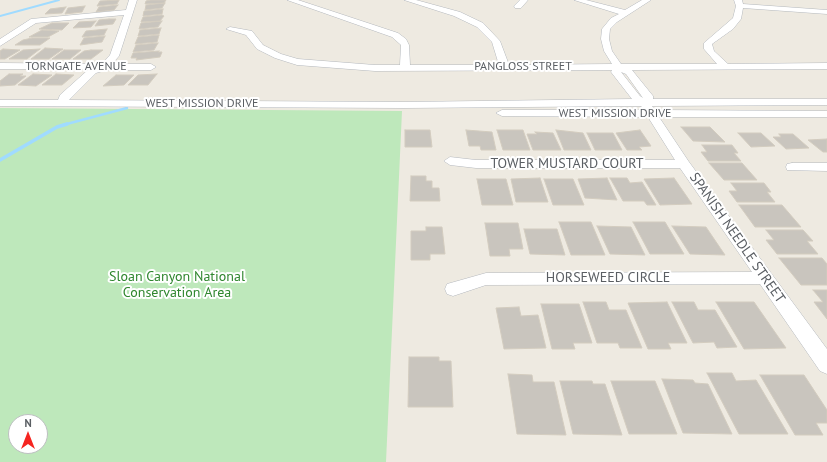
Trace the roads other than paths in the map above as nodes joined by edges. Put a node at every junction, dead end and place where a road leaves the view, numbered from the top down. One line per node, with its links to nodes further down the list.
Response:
1 (133, 0): 10 (street)
2 (291, 0): 23 (street)
3 (408, 0): 21 (street)
4 (524, 0): 8 (street)
5 (578, 0): 12 (street)
6 (648, 0): 12 (street)
7 (739, 3): 9 (street); 17 (street)
8 (518, 6)
9 (814, 11): 11 (street); 13 (street)
10 (129, 12): 15 (street); 19 (street)
11 (827, 12)
12 (626, 13): 22 (street)
13 (827, 21)
14 (230, 29): 23 (street, PANGLOSS STREET)
15 (0, 43)
16 (0, 66): 19 (street, TORNGATE AVENUE)
17 (725, 66): 18 (street, PANGLOSS STREET); 22 (street, PANGLOSS STREET)
18 (827, 66)
19 (104, 67): 20 (street, TORNGATE AVENUE); 26 (street)
20 (151, 67)
21 (505, 67): 22 (street, PANGLOSS STREET); 23 (street, PANGLOSS STREET)
22 (618, 67): 27 (street, SPANISH NEEDLE STREET)
23 (405, 68)
24 (827, 102): 27 (street, WEST MISSION DRIVE)
25 (0, 103): 26 (street, WEST MISSION DRIVE)
26 (63, 103): 27 (street, WEST MISSION DRIVE)
27 (648, 108): 28 (street, WEST MISSION DRIVE); 30 (street, SPANISH NEEDLE STREET)
28 (827, 114)
29 (450, 160): 30 (street, TOWER MUSTARD COURT)
30 (684, 164): 33 (street, SPANISH NEEDLE STREET)
31 (792, 167): 32 (street)
32 (827, 167)
33 (765, 278): 34 (street, HORSEWEED CIRCLE); 35 (street, SPANISH NEEDLE STREET)
34 (453, 289)
35 (827, 366)

